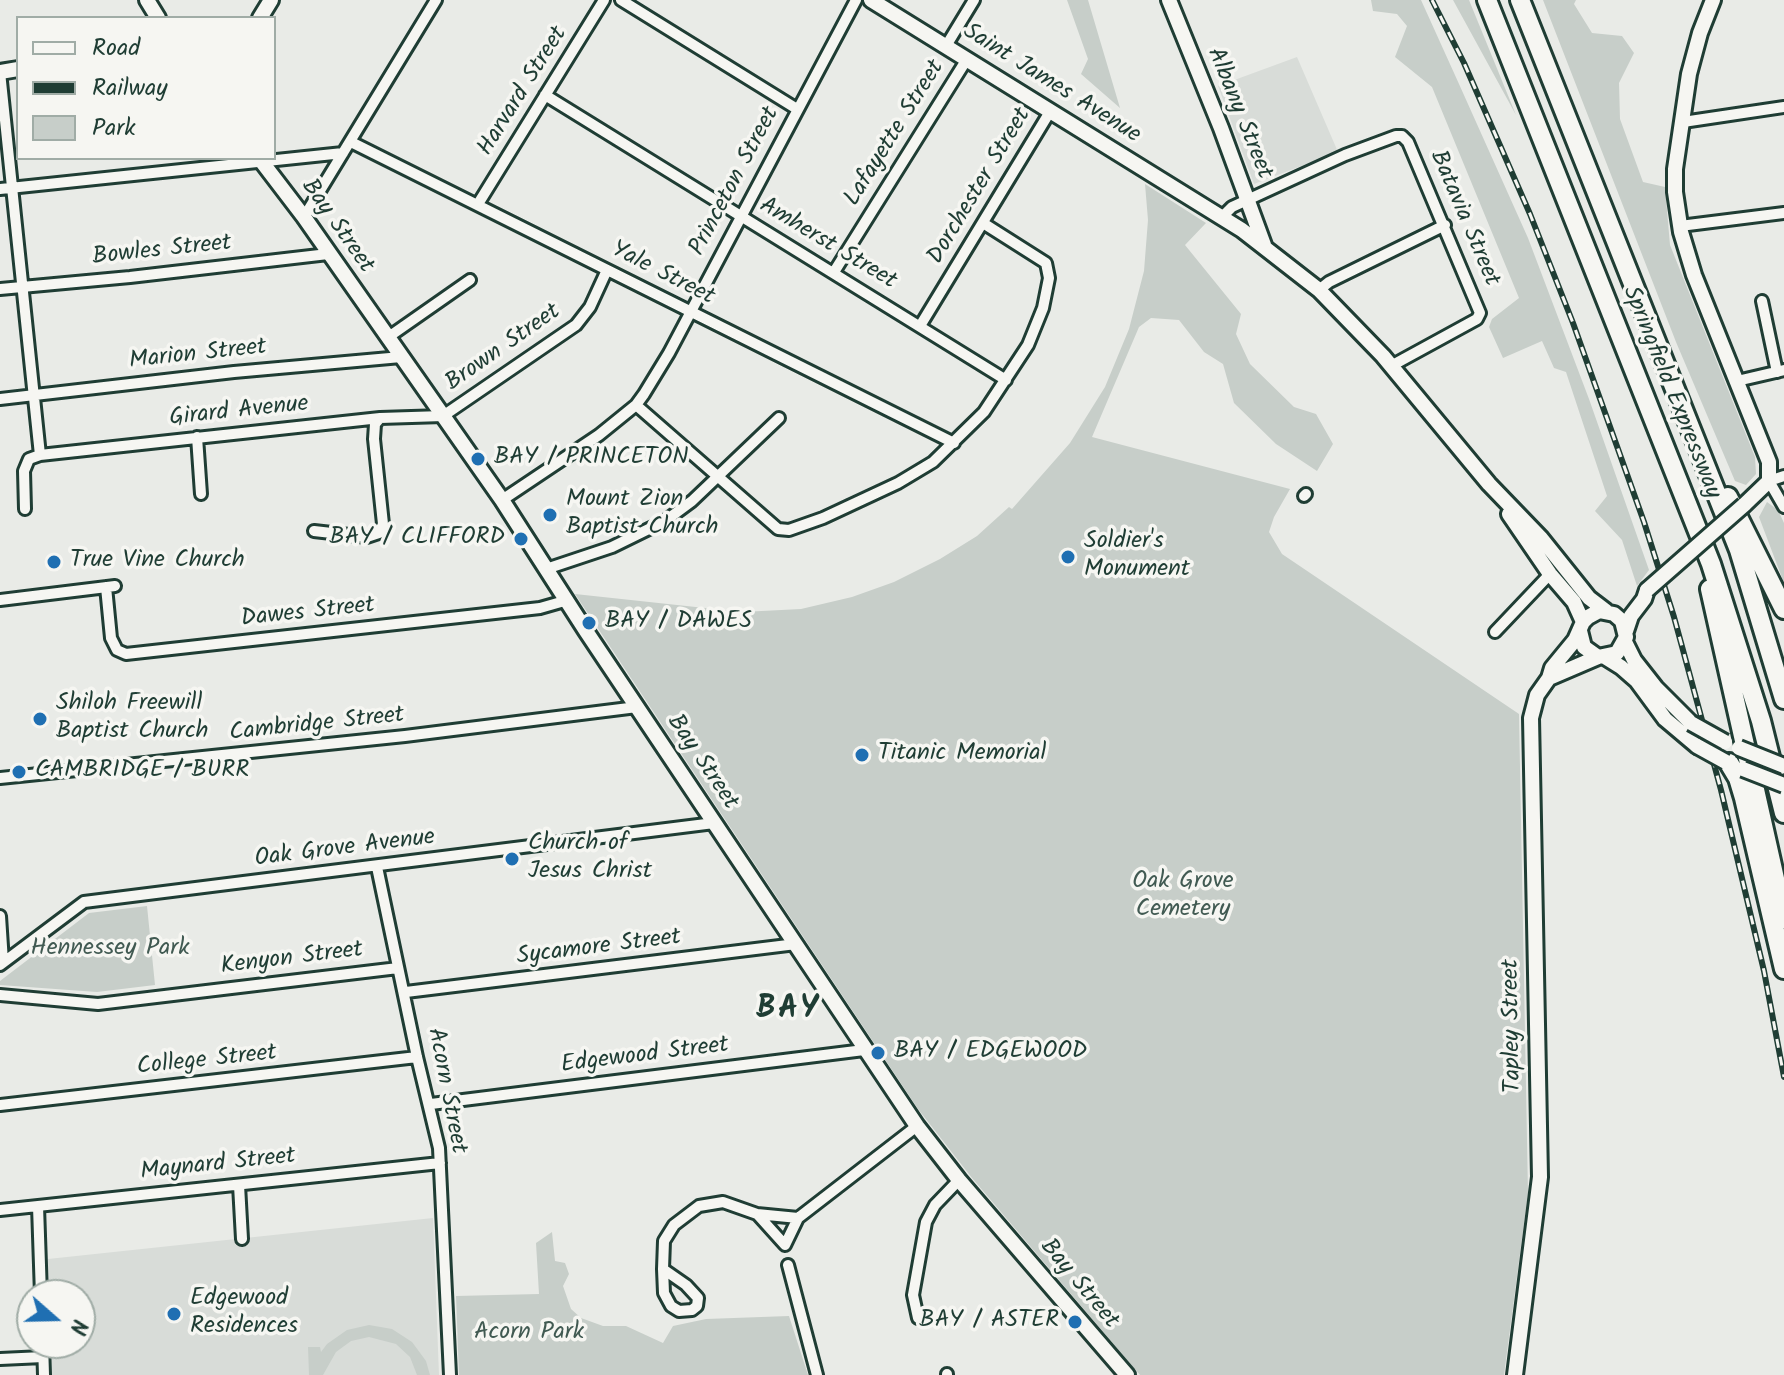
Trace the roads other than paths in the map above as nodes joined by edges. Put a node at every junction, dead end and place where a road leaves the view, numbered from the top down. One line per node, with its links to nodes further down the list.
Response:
1 (436, 0): 19 (street)
2 (604, 0): 14 (street, Harvard Street)
3 (621, 0): 16 (street)
4 (856, 0): 16 (street, Princeton Street)
5 (871, 0): 11 (main road, Saint James Avenue)
6 (974, 0): 11 (street)
7 (1169, 0): 25 (main road, Albany Street)
8 (1487, 0): 66 (highway, Springfield Expressway)
9 (1520, 0): 58 (highway, Springfield Expressway)
10 (1710, 1): 18 (main road)
11 (946, 46): 12 (main road, Saint James Avenue)
12 (967, 59): 17 (main road, Saint James Avenue); 37 (street, Lafayette Street)
13 (0, 72): 24 (street)
14 (545, 95): 26 (street, Harvard Street); 29 (street, Amherst Street)
15 (1784, 107): 18 (street)
16 (797, 109): 29 (street, Princeton Street)
17 (1051, 110): 30 (main road, Saint James Avenue); 31 (street, Dorchester Street)
18 (1683, 122): 33 (main road)
19 (351, 142): 20 (street); 26 (street, Yale Street)
20 (343, 153): 21 (street); 28 (street)
21 (276, 158)
22 (251, 160): 24 (street)
23 (261, 160): 28 (main road, Bay Street)
24 (6, 188): 39 (street)
25 (1249, 200): 30 (street); 32 (street, Batavia Street); 34 (main road, Albany Street)
26 (478, 204): 36 (street, Yale Street)
27 (1784, 213): 33 (street)
28 (304, 217): 35 (main road, Bay Street)
29 (741, 217): 37 (street, Amherst Street); 43 (street, Princeton Street)
30 (1222, 217): 34 (main road, Saint James Avenue)
31 (983, 223): 44 (street, Dorchester Street); 49 (street)
32 (1445, 225): 41 (street); 47 (street, Batavia Street)
33 (1680, 226): 50 (main road)
34 (1264, 245): 41 (main road, Saint James Avenue)
35 (328, 254): 39 (street, Bowles Street); 45 (main road, Bay Street)
36 (607, 270): 43 (street, Yale Street); 54 (street, Brown Street)
37 (834, 272): 44 (street, Amherst Street)
38 (470, 280): 45 (street)
39 (24, 286): 40 (street, Bowles Street); 51 (street)
40 (0, 289)
41 (1319, 290): 47 (main road, Saint James Avenue)
42 (1762, 301): 48 (street)
43 (690, 312): 53 (street, Princeton Street); 59 (street, Yale Street)
44 (920, 326): 49 (street, Amherst Street)
45 (387, 338): 46 (main road, Bay Street)
46 (401, 357): 51 (street, Marion Street); 54 (main road, Bay Street)
47 (1391, 366): 64 (main road, Saint James Avenue)
48 (1780, 371): 50 (street)
49 (1006, 380): 59 (street)
50 (1737, 381): 63 (main road)
51 (34, 393): 52 (street, Marion Street); 60 (street)
52 (0, 399)
53 (636, 405): 62 (street); 67 (street, Princeton Street)
54 (443, 416): 55 (street, Girard Avenue); 67 (main road, Bay Street)
55 (380, 418): 57 (street, Girard Avenue); 70 (street)
56 (779, 418): 62 (street)
57 (197, 437): 60 (street, Girard Avenue); 65 (street)
58 (1696, 438): 76 (highway); 83 (highway, Springfield Expressway)
59 (954, 443): 62 (street)
60 (40, 455): 69 (street)
61 (1784, 476): 63 (street)
62 (718, 477): 71 (street)
63 (1769, 481): 68 (street); 73 (main road, bridge)
64 (1489, 484): 72 (main road); 77 (main road)
65 (201, 494)
66 (1685, 494): 89 (highway, Springfield Expressway); 93 (highway)
67 (502, 500): 71 (main road, Bay Street)
68 (1784, 507)
69 (25, 509)
70 (314, 531)
71 (546, 569): 75 (main road, Bay Street)
72 (1550, 574): 78 (main road); 79 (street)
73 (1647, 590): 77 (main road); 80 (main road)
74 (0, 600): 75 (street, Dawes Street)
75 (568, 600): 84 (main road, Bay Street)
76 (1784, 609)
77 (1607, 611): 78 (main road); 80 (main road)
78 (1582, 626): 81 (main road); 82 (main road, Tapley Street)
79 (1495, 632)
80 (1625, 636): 81 (main road); 85 (main road, bridge)
81 (1601, 657): 82 (main road); 85 (main road, bridge)
82 (1549, 678): 120 (main road, Tapley Street)
83 (1784, 699)
84 (637, 707): 87 (street, Cambridge Street); 90 (main road, Bay Street)
85 (1732, 757): 86 (main road, bridge); 88 (main road, bridge); 97 (highway)
86 (1784, 766)
87 (0, 778)
88 (1784, 785)
89 (1784, 813)
90 (714, 823): 91 (street, Oak Grove Avenue); 94 (main road, Bay Street)
91 (377, 867): 95 (street, Oak Grove Avenue); 96 (street, Acorn Street)
92 (0, 916): 95 (street)
93 (1784, 919)
94 (796, 944): 98 (street, Sycamore Street); 100 (main road, Bay Street)
95 (2, 963)
96 (398, 968): 98 (street, Acorn Street); 99 (street, Kenyon Street)
97 (1784, 969)
98 (406, 992): 101 (street, Acorn Street)
99 (0, 995)
100 (864, 1050): 102 (street, Edgewood Street); 104 (main road, Bay Street)
101 (417, 1057): 102 (street, Acorn Street); 103 (street, College Street)
102 (431, 1104): 105 (street, Acorn Street)
103 (0, 1105)
104 (917, 1126): 106 (main road, Bay Street); 111 (street)
105 (440, 1163): 107 (street, Maynard Street); 118 (street, Acorn Street)
106 (959, 1180): 116 (street); 117 (main road, Bay Street)
107 (239, 1185): 108 (street, Maynard Street); 112 (street)
108 (38, 1206): 109 (street, Maynard Street); 115 (street)
109 (0, 1210)
110 (757, 1214): 111 (street); 111 (street); 114 (street)
111 (798, 1218)
112 (242, 1239)
113 (788, 1265): 119 (street)
114 (663, 1269)
115 (40, 1279)
116 (918, 1318)
117 (1119, 1372)
118 (450, 1375)
119 (817, 1375)
120 (1515, 1375)

